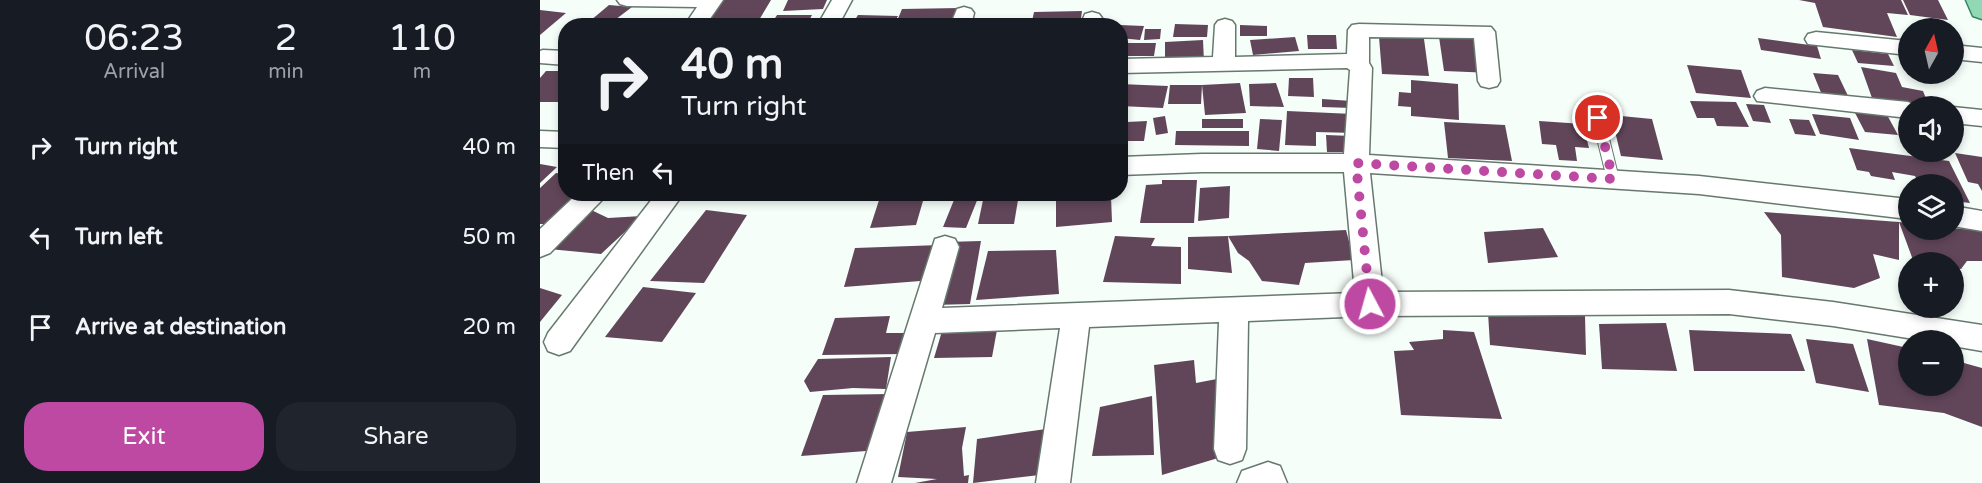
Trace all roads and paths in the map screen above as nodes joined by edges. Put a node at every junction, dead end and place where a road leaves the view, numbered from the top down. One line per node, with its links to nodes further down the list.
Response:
1 (627, 0): 4 (street)
2 (842, 0): 7 (street)
3 (1978, 0): 5 (main road)
4 (713, 1): 6 (street)
5 (1982, 11)
6 (700, 18)
7 (832, 18)
8 (1225, 25): 16 (street)
9 (1816, 39): 10 (street)
10 (1898, 47)
11 (1964, 53): 12 (street)
12 (1982, 55)
13 (543, 57): 14 (street)
14 (558, 58)
15 (1358, 63): 16 (street); 18 (street); 26 (street)
16 (1224, 64): 17 (street)
17 (1128, 66)
18 (1489, 81)
19 (1765, 96): 20 (street)
20 (1898, 109)
21 (1964, 116): 23 (street)
22 (1598, 118): 28 (lane)
23 (1982, 118)
24 (540, 140): 25 (street)
25 (558, 140)
26 (1356, 163): 27 (street); 28 (street); 36 (street)
27 (1128, 166)
28 (1613, 179): 31 (street)
29 (585, 201): 34 (street)
30 (665, 201): 41 (street)
31 (1898, 208)
32 (1964, 218): 33 (street)
33 (1982, 221)
34 (540, 246)
35 (945, 247): 39 (street)
36 (1370, 304): 37 (street); 40 (street)
37 (1234, 309): 38 (street); 42 (street)
38 (1076, 315): 39 (street); 44 (street)
39 (924, 321): 43 (street)
40 (1982, 338)
41 (559, 342)
42 (1230, 449)
43 (874, 483)
44 (1053, 483)
45 (1254, 483): 46 (street)
46 (1270, 483)

